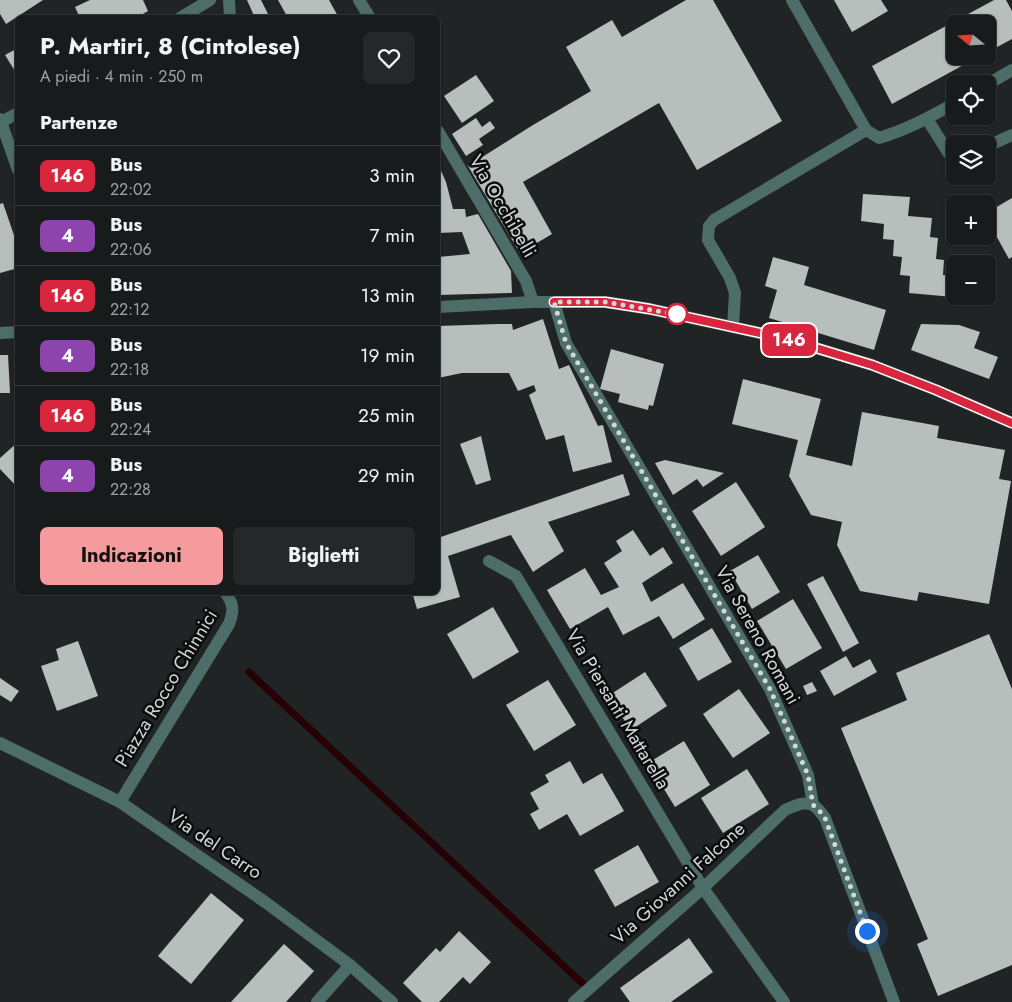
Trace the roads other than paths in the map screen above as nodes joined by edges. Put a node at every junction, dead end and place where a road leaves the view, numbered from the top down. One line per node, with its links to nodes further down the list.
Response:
1 (210, 0): 5 (street)
2 (229, 0): 6 (street)
3 (359, 0): 7 (street)
4 (792, 0): 14 (street)
5 (185, 15)
6 (230, 15)
7 (368, 15)
8 (1012, 70): 9 (street)
9 (996, 79)
10 (946, 108): 12 (street)
11 (15, 114): 13 (street)
12 (927, 119): 14 (street); 18 (street)
13 (1, 120): 19 (street)
14 (866, 130): 23 (street)
15 (440, 134): 20 (street, Via Occhibelli)
16 (1012, 135): 17 (street)
17 (996, 142)
18 (946, 149)
19 (15, 161)
20 (534, 302): 21 (street); 22 (street)
21 (554, 302): 23 (street); 31 (street, Via Sereno Romani)
22 (440, 307)
23 (733, 327): 26 (street)
24 (15, 332): 25 (street)
25 (0, 333)
26 (1012, 423)
27 (489, 561): 32 (street, Via Piersanti Mattarella)
28 (227, 595): 30 (street, Piazza Rocco Chinnici)
29 (0, 743): 30 (street, Via del Carro)
30 (120, 802): 33 (street, Via del Carro)
31 (813, 805): 32 (street, Via Giovanni Falcone); 38 (street, Via Sereno Romani)
32 (703, 888): 36 (street, Via Giovanni Falcone); 37 (street, Via Piersanti Mattarella)
33 (350, 965): 34 (street); 35 (street, Via del Carro)
34 (317, 1002)
35 (392, 1002)
36 (574, 1002)
37 (784, 1002)
38 (894, 1002)

